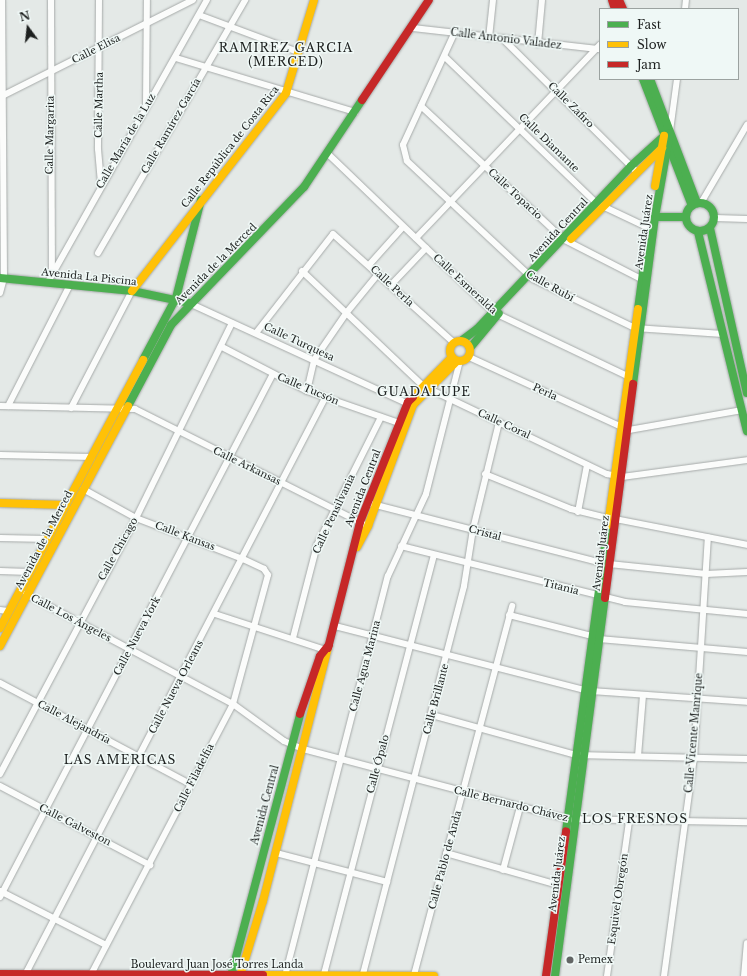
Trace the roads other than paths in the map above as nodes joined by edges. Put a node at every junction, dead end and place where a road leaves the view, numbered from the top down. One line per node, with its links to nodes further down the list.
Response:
1 (2, 0): 32 (street)
2 (51, 0): 26 (street, Calle Margarita)
3 (99, 0): 20 (street, Calle Martha)
4 (147, 0): 13 (street)
5 (193, 0): 13 (street, Calle Elisa)
6 (245, 0): 14 (street, Calle Ramírez García)
7 (314, 0): 22 (street, Calle República de Costa Rica)
8 (429, 0): 15 (street, Avenida de la Merced)
9 (493, 0): 17 (street)
10 (542, 0): 19 (street)
11 (204, 1): 12 (street, Calle María de la Luz)
12 (198, 15): 14 (street); 24 (street, Calle María de la Luz)
13 (146, 24): 20 (street, Calle Elisa); 33 (street)
14 (229, 26): 22 (street); 25 (street, Calle Ramírez García)
15 (413, 28): 16 (street, Calle Antonio Valadez); 35 (street, Avenida de la Merced)
16 (454, 34): 17 (street, Calle Antonio Valadez); 23 (street)
17 (489, 38): 18 (street, Calle Antonio Valadez)
18 (505, 41): 19 (street, Calle Antonio Valadez); 30 (street, Calle Zafiro)
19 (538, 44): 21 (street, Calle Antonio Valadez)
20 (99, 47): 26 (street, Calle Elisa); 42 (street, Calle Martha)
21 (599, 48): 30 (street)
22 (298, 52): 31 (street, Calle República de Costa Rica)
23 (445, 57): 34 (street); 37 (street, Calle Diamante)
24 (176, 58): 25 (street); 33 (street, Calle María de la Luz)
25 (205, 68): 31 (street); 58 (street, Calle Ramírez García)
26 (51, 72): 32 (street, Calle Elisa); 60 (street, Calle Margarita)
27 (643, 80): 38 (street)
28 (650, 80): 38 (street)
29 (677, 80): 38 (street)
30 (557, 91): 37 (street); 41 (street, Calle Zafiro)
31 (286, 93): 35 (street); 43 (street, Calle República de Costa Rica)
32 (1, 97): 64 (street)
33 (146, 105): 42 (street, Calle María de la Luz)
34 (421, 106): 40 (street, Calle Topacio); 44 (street, Calle Rubí)
35 (355, 112): 39 (street, Avenida de la Merced)
36 (747, 125): 46 (street)
37 (520, 130): 40 (street); 45 (street, Calle Diamante)
38 (667, 141): 41 (street, Avenida Central); 41 (street, Avenida Central); 46 (street); 47 (street, Avenida Juárez); 52 (street, Avenida Juárez)
39 (327, 153): 51 (street, Calle Esmeralda); 72 (street, Avenida de la Merced)
40 (485, 165): 44 (street); 56 (street, Calle Topacio)
41 (634, 169): 45 (street, Avenida Central)
42 (101, 185): 60 (street, Calle María de la Luz)
43 (201, 200): 69 (street, Calle República de Costa Rica); 71 (street, Avenida de la Merced)
44 (449, 202): 55 (street); 63 (street, Calle Rubí)
45 (599, 204): 52 (street, Calle Diamante); 56 (street, Avenida Central)
46 (697, 204): 48 (street); 49 (street)
47 (655, 217): 48 (street); 76 (street, Avenida Juárez)
48 (686, 217): 54 (street)
49 (714, 218): 50 (street); 53 (street)
50 (747, 219)
51 (403, 226): 55 (street, Calle Esmeralda); 59 (street)
52 (649, 228): 65 (street, Avenida Juárez)
53 (710, 228): 54 (street); 89 (street)
54 (698, 232): 78 (street)
55 (416, 238): 57 (street, Calle Esmeralda)
56 (566, 240): 63 (street, Avenida Central); 65 (street, Calle Topacio)
57 (426, 248): 68 (street); 74 (street, Calle Esmeralda)
58 (98, 253)
59 (370, 265): 61 (street, Calle Perla); 62 (street, Calle Perla)
60 (52, 270): 66 (street, Calle María de la Luz)
61 (302, 271): 73 (street, Calle Coral); 77 (street)
62 (378, 274): 68 (street, Calle Perla); 73 (street)
63 (531, 277): 74 (street, Avenida Central); 76 (street, Calle Rubí)
64 (2, 278): 66 (street, Avenida La Piscina); 70 (street)
65 (641, 279): 76 (street, Avenida Juárez)
66 (48, 282): 67 (street, Avenida La Piscina)
67 (70, 285): 69 (street, Avenida La Piscina); 94 (street)
68 (391, 285): 79 (street, Calle Perla)
69 (132, 291): 71 (street, Avenida La Piscina); 95 (street)
70 (0, 293)
71 (176, 298): 72 (street, Calle Turquesa); 96 (street, Avenida de la Merced)
72 (189, 303): 75 (street, Calle Turquesa); 96 (street, Avenida de la Merced)
73 (347, 312): 83 (street); 87 (street, Calle Coral)
74 (496, 313): 79 (street, Avenida Central); 81 (street, Avenida Central); 86 (street, Calle Esmeralda)
75 (232, 323): 77 (street, Calle Turquesa); 80 (street, Calle Chicago)
76 (638, 328): 78 (street, Calle Rubí); 86 (street, Avenida Juárez); 101 (street, Avenida Juárez)
77 (256, 333): 83 (street, Calle Turquesa)
78 (723, 334): 97 (street)
79 (457, 342): 81 (street); 84 (street)
80 (222, 347): 85 (street, Calle Tucsón); 102 (street, Calle Chicago)
81 (470, 348): 82 (street)
82 (469, 357): 84 (street); 101 (street, Perla)
83 (314, 360): 88 (street); 92 (street, Calle Turquesa)
84 (456, 360): 87 (street, Avenida Central); 91 (street, Calle Agua Marina)
85 (273, 374): 88 (street, Calle Tucsón); 106 (street, Calle Nueva York)
86 (629, 377): 101 (street, Avenida Juárez)
87 (426, 388): 91 (street, Calle Coral); 92 (street, Avenida Central)
88 (308, 391): 90 (street, Calle Tucsón)
89 (747, 393)
90 (325, 398): 98 (street, Calle Tucsón); 111 (street, Calle Nueva Orleans)
91 (451, 400): 99 (street, Calle Coral); 118 (street, Calle Agua Marina)
92 (410, 404): 100 (street, Avenida Central); 114 (street, Avenida Central)
93 (0, 406): 94 (street)
94 (8, 406): 95 (street)
95 (71, 408): 96 (street)
96 (122, 408): 102 (street, Calle Arkansas); 105 (street, Avenida de la Merced); 112 (street, Avenida de la Merced)
97 (742, 410): 101 (street); 103 (street)
98 (381, 417): 100 (street, Calle Tucsón); 116 (street, Calle Pensilvania)
99 (499, 422): 108 (street, Calle Coral); 109 (street, Calle Brillante)
100 (399, 423): 114 (street, Avenida Central)
101 (625, 429): 110 (street, Avenida Juárez)
102 (180, 431): 106 (street, Calle Arkansas); 119 (street, Calle Chicago)
103 (747, 431)
104 (0, 454): 105 (street)
105 (92, 457): 115 (street, Avenida de la Merced)
106 (230, 458): 111 (street, Calle Arkansas); 123 (street, Calle Nueva York)
107 (747, 460): 110 (street)
108 (587, 465): 110 (street, Calle Coral); 117 (street)
109 (485, 474): 117 (street); 122 (street, Calle Brillante)
110 (618, 477): 120 (street, Avenida Juárez)
111 (283, 483): 116 (street, Calle Arkansas); 130 (street, Calle Nueva Orleans)
112 (83, 489): 119 (street, Calle Kansas); 138 (street, Avenida de la Merced)
113 (0, 502): 115 (street)
114 (371, 504): 118 (street, Cristal); 121 (street, Avenida Central)
115 (66, 505): 126 (street, Avenida de la Merced)
116 (335, 510): 121 (street, Calle Arkansas); 151 (street, Calle Pensilvania)
117 (578, 512): 120 (street)
118 (417, 516): 122 (street, Cristal); 128 (street, Calle Agua Marina)
119 (136, 518): 123 (street, Calle Kansas); 146 (street, Calle Chicago)
120 (611, 519): 124 (street); 132 (street, Avenida Juárez)
121 (364, 524): 147 (street, Avenida Central)
122 (473, 529): 131 (street, Calle Brillante); 132 (street, Cristal)
123 (189, 537): 130 (street, Calle Kansas); 155 (street, Calle Nueva York)
124 (708, 537): 127 (street); 137 (street, Calle Vicente Manrique)
125 (0, 538): 126 (street)
126 (48, 539): 135 (street, Avenida de la Merced)
127 (747, 545)
128 (401, 546): 129 (street, Titania); 150 (street, Calle Agua Marina)
129 (434, 555): 131 (street, Titania); 153 (street, Calle Ópalo)
130 (243, 559): 134 (street, Calle Kansas); 143 (street, Calle Nueva Orleans)
131 (468, 564): 139 (street, Titania); 159 (street, Calle Brillante)
132 (605, 564): 137 (street, Cristal); 139 (street, Avenida Juárez)
133 (0, 571): 135 (street)
134 (266, 571): 149 (street, Calle Filadelfia)
135 (29, 572): 141 (street, Avenida de la Merced)
136 (747, 572): 137 (street, Cristal)
137 (706, 574): 142 (street, Calle Vicente Manrique)
138 (26, 594): 146 (street, Calle Los Ángeles); 154 (street, Avenida de la Merced)
139 (601, 597): 142 (street, Titania); 152 (street, Avenida Juárez)
140 (512, 606): 145 (street, Calle Pablo de Anda)
141 (4, 610): 148 (street, Avenida de la Merced)
142 (703, 610): 144 (street, Titania); 157 (street, Calle Vicente Manrique)
143 (215, 614): 149 (street); 161 (street, Calle Nueva Orleans)
144 (747, 614)
145 (509, 616): 152 (street); 160 (street, Calle Pablo de Anda)
146 (78, 621): 155 (street, Calle Los Ángeles); 166 (street, Calle Chicago)
147 (335, 626): 150 (street); 156 (street, Avenida Central)
148 (0, 628)
149 (255, 628): 151 (street); 169 (street, Calle Filadelfia)
150 (373, 636): 153 (street); 179 (street, Calle Agua Marina)
151 (293, 638): 156 (street)
152 (596, 638): 157 (street); 163 (street, Avenida Juárez)
153 (410, 645): 159 (street); 182 (street, Calle Ópalo)
154 (0, 646)
155 (129, 649): 161 (street, Calle Los Ángeles); 173 (street, Calle Nueva York)
156 (327, 649): 168 (street, Avenida Central); 170 (street, Avenida Central)
157 (700, 649): 158 (street); 165 (street, Calle Vicente Manrique)
158 (747, 652)
159 (447, 656): 160 (street); 171 (street, Calle Brillante)
160 (496, 668): 163 (street); 172 (street, Calle Pablo de Anda)
161 (182, 676): 169 (street, Calle Los Ángeles); 178 (street, Calle Nueva Orleans)
162 (0, 683): 166 (street, Calle Alejandría)
163 (587, 691): 164 (street); 176 (street, Avenida Juárez)
164 (644, 695): 165 (street); 177 (street)
165 (697, 698): 167 (street); 180 (street, Calle Vicente Manrique)
166 (38, 702): 173 (street, Calle Alejandría); 183 (street, Calle Chicago)
167 (747, 702)
168 (303, 703): 170 (street); 174 (street, Avenida Central)
169 (233, 704): 174 (street, Calle Los Ángeles); 185 (street, Calle Filadelfia)
170 (314, 706): 175 (street, Avenida Central)
171 (432, 715): 172 (street); 184 (street, Calle Brillante)
172 (480, 728): 176 (street); 187 (street, Calle Pablo de Anda)
173 (88, 730): 178 (street, Calle Alejandría); 189 (street, Calle Nueva York)
174 (291, 745): 175 (street, Calle Los Ángeles); 207 (street, Avenida Central)
175 (303, 750): 179 (street, Calle Bernardo Chávez); 195 (street, Avenida Central)
176 (579, 755): 177 (street); 190 (street, Avenida Juárez)
177 (638, 756): 180 (street)
178 (140, 757): 185 (street, Calle Alejandría); 194 (street, Calle Nueva Orleans)
179 (340, 758): 182 (street, Calle Bernardo Chávez); 197 (street, Calle Agua Marina)
180 (694, 758): 181 (street); 192 (street, Calle Vicente Manrique)
181 (747, 759)
182 (377, 768): 184 (street, Calle Bernardo Chávez); 200 (street, Calle Ópalo)
183 (0, 774)
184 (414, 778): 187 (street, Calle Bernardo Chávez); 201 (street, Calle Brillante)
185 (190, 784): 198 (street, Calle Filadelfia)
186 (0, 786): 189 (street, Calle Galveston)
187 (464, 792): 188 (street, Calle Bernardo Chávez); 196 (street, Calle Pablo de Anda)
188 (520, 807): 190 (street, Calle Bernardo Chávez); 199 (street)
189 (46, 810): 194 (street, Calle Galveston); 203 (street, Calle Nueva York)
190 (571, 820): 191 (street, Calle Bernardo Chávez); 202 (street, Avenida Juárez); 220 (street, Avenida Juárez)
191 (629, 821): 192 (street, Calle Bernardo Chávez); 221 (street, Esquivel Obregón)
192 (685, 822): 193 (street, Calle Bernardo Chávez); 222 (street, Calle Vicente Manrique)
193 (747, 822)
194 (97, 837): 198 (street, Calle Galveston); 204 (street, Calle Nueva Orleans)
195 (276, 853): 197 (street); 208 (street, Avenida Central)
196 (446, 854): 199 (street); 216 (street, Calle Pablo de Anda)
197 (313, 862): 200 (street); 214 (street, Calle Agua Marina)
198 (150, 865): 206 (street, Calle Filadelfia)
199 (503, 870): 202 (street)
200 (351, 872): 201 (street); 211 (street, Calle Ópalo)
201 (387, 882): 212 (street, Calle Brillante)
202 (558, 885): 219 (street, Avenida Juárez)
203 (1, 893): 204 (street)
204 (55, 918): 206 (street); 213 (street, Calle Nueva Orleans)
205 (747, 943): 223 (street)
206 (106, 945): 210 (street, Calle Filadelfia)
207 (238, 952): 208 (street); 217 (street, Avenida Central)
208 (248, 954): 217 (street, Avenida Central)
209 (0, 974): 213 (street, Boulevard Juan José Torres Landa)
210 (91, 974): 213 (street, Boulevard Juan José Torres Landa); 217 (street, Boulevard Juan José Torres Landa)
211 (324, 974): 214 (street, Boulevard Juan José Torres Landa); 215 (street, Boulevard Juan José Torres Landa)
212 (363, 974): 215 (street, Boulevard Juan José Torres Landa); 216 (street, Boulevard Juan José Torres Landa)
213 (25, 975)
214 (285, 975): 217 (street, Boulevard Juan José Torres Landa)
215 (350, 975)
216 (414, 975): 218 (street, Boulevard Juan José Torres Landa)
217 (235, 976)
218 (434, 976)
219 (546, 976)
220 (555, 976)
221 (607, 976)
222 (664, 976)
223 (744, 976)

